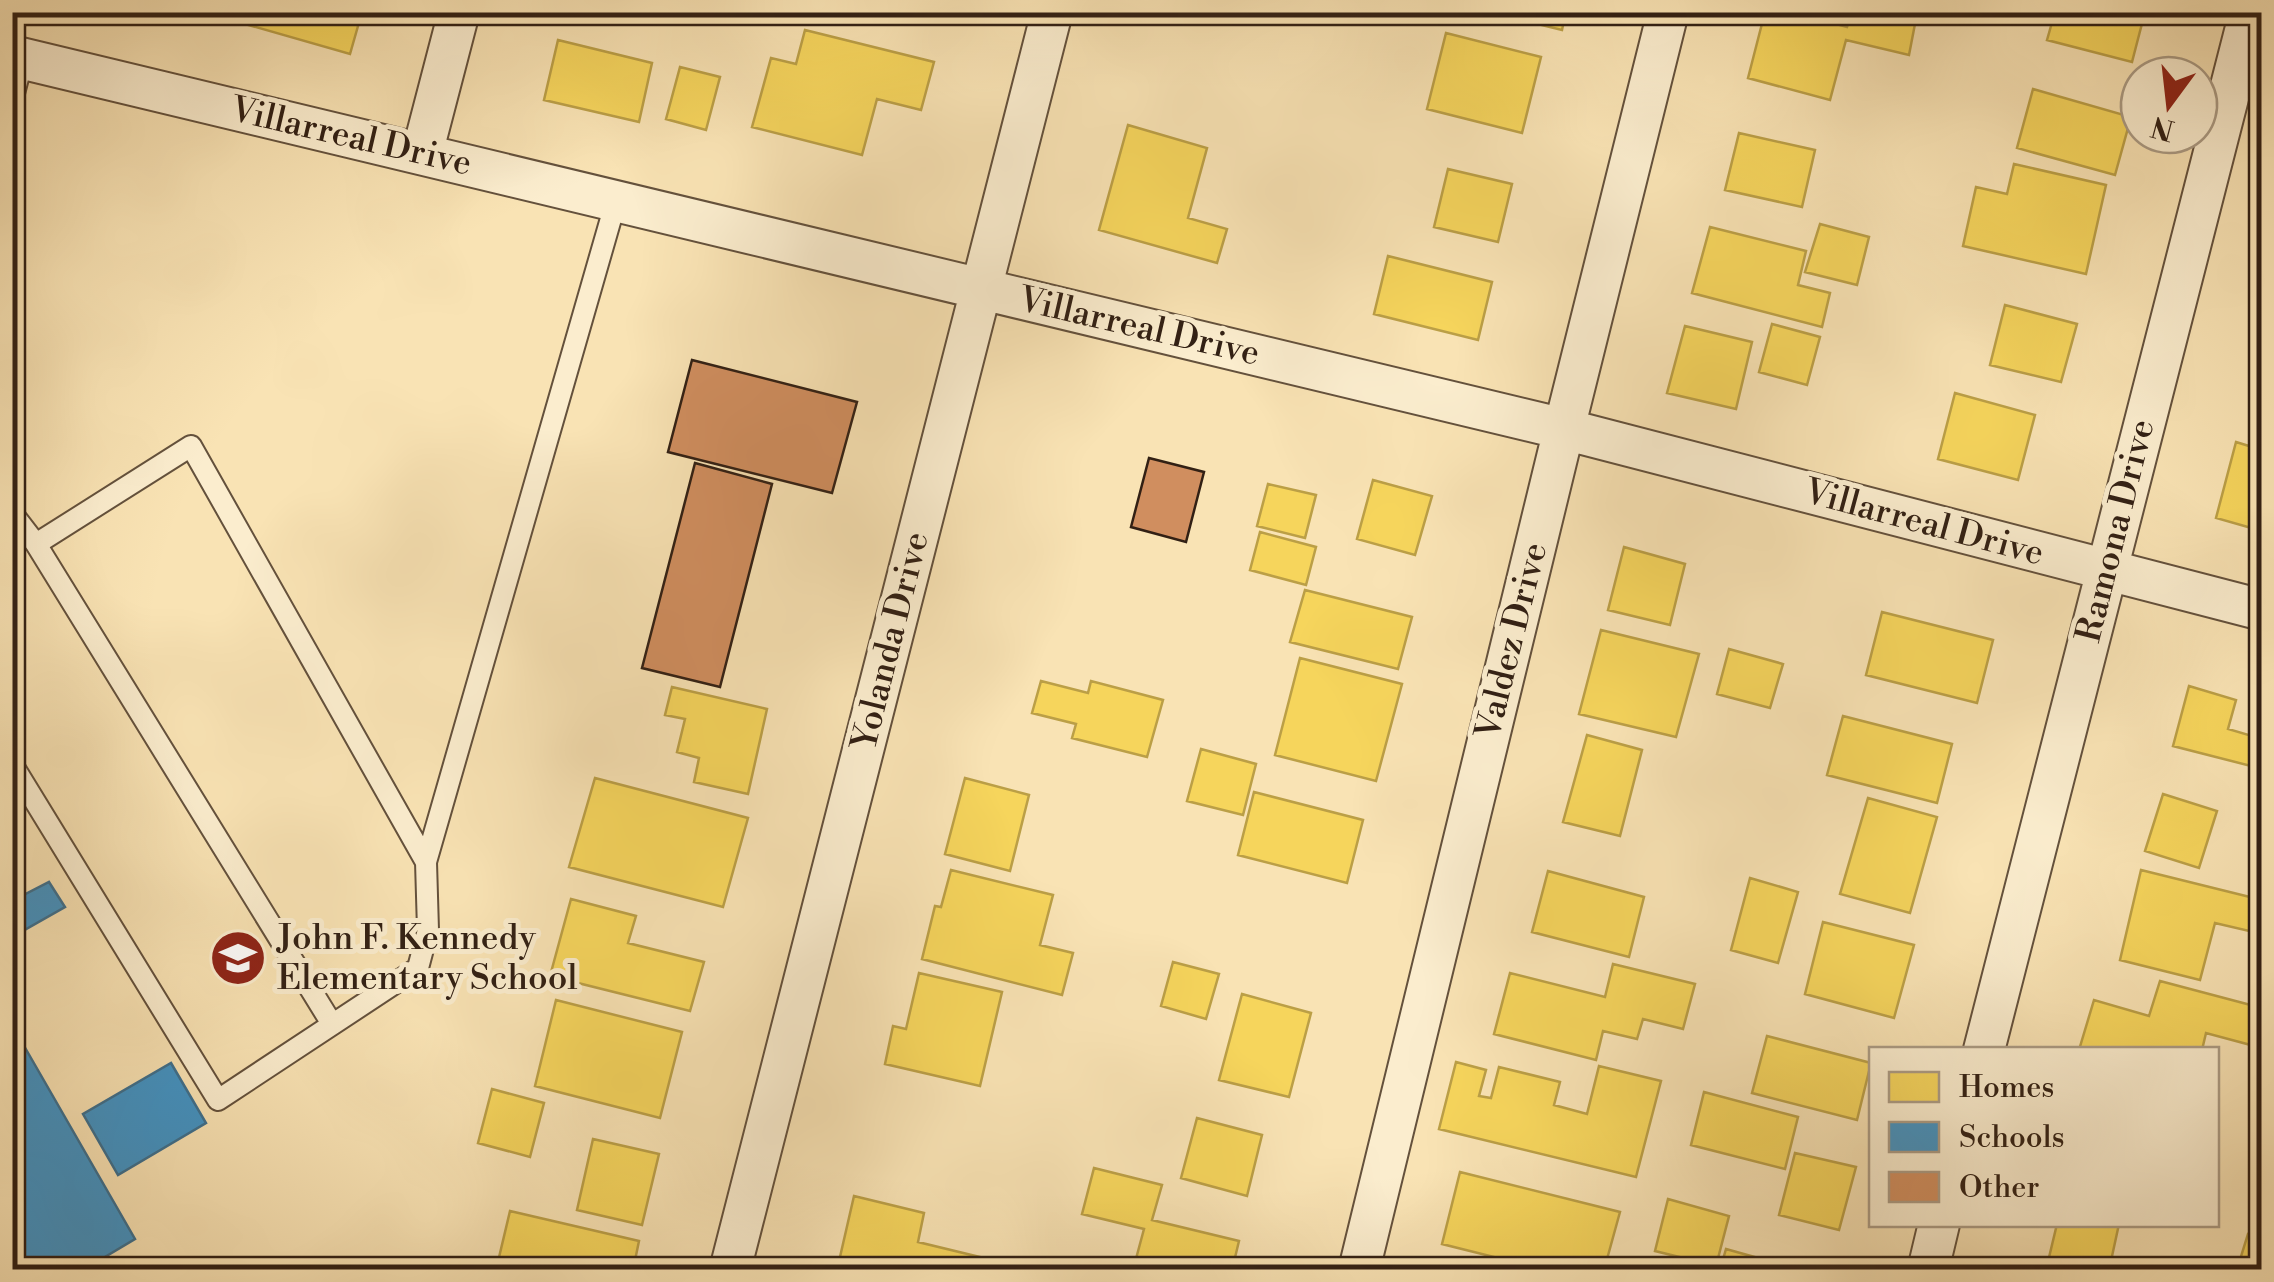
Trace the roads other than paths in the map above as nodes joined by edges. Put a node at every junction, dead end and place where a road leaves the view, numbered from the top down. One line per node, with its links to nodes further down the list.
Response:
1 (458, 12): 7 (street)
2 (1052, 12): 9 (street, Yolanda Drive)
3 (1668, 12): 10 (street, Valdez Drive)
4 (2250, 12): 13 (street, Ramona Drive)
5 (18, 58): 6 (lane); 7 (street, Villarreal Drive)
6 (12, 101)
7 (422, 154): 8 (street, Villarreal Drive)
8 (616, 201): 9 (street, Villarreal Drive); 16 (lane)
9 (981, 289): 10 (street, Villarreal Drive); 20 (street, Yolanda Drive)
10 (1564, 429): 13 (street, Villarreal Drive); 21 (street, Valdez Drive)
11 (12, 513): 12 (lane)
12 (36, 544): 16 (lane); 17 (lane)
13 (2106, 571): 14 (street, Villarreal Drive); 18 (street, Ramona Drive)
14 (2262, 610)
15 (12, 764): 17 (lane)
16 (426, 862): 17 (lane)
17 (332, 1024)
18 (1985, 1047)
19 (1938, 1227): 22 (street)
20 (730, 1270)
21 (1359, 1270)
22 (1928, 1270)

